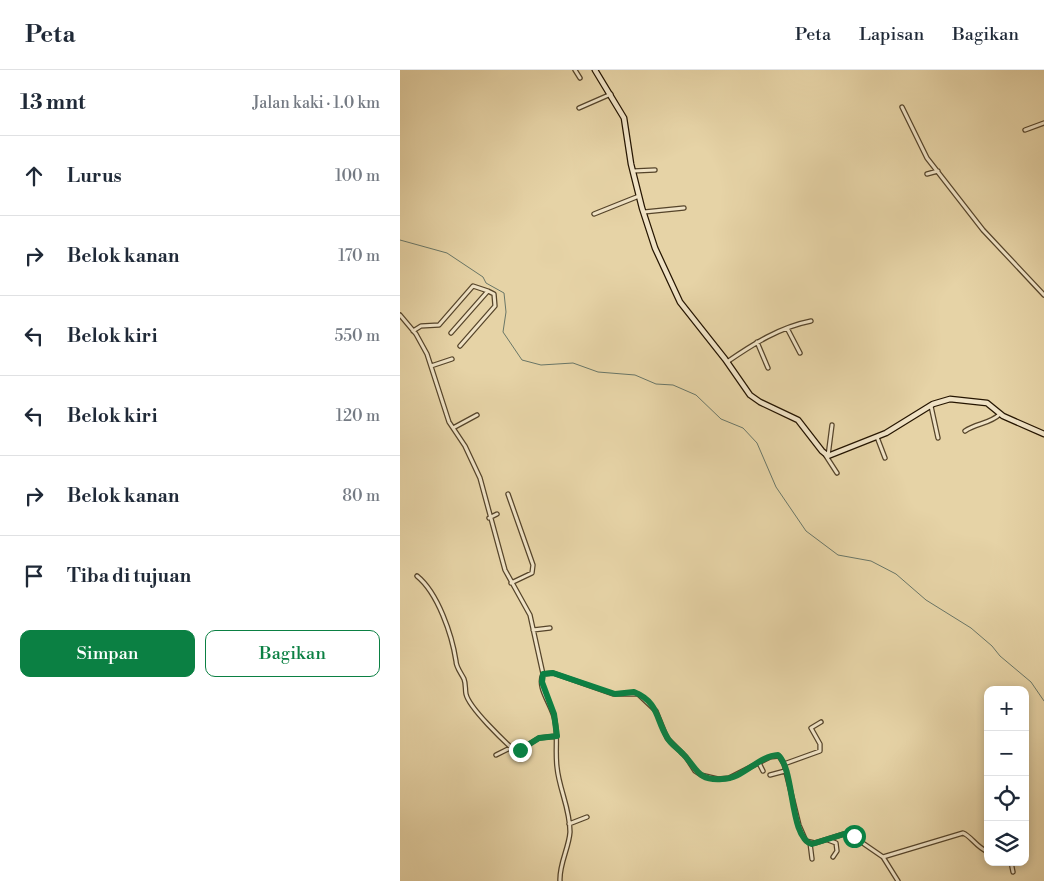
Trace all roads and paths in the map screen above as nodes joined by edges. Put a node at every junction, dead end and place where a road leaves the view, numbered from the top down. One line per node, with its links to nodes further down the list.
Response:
1 (575, 70): 3 (street)
2 (595, 70): 4 (street)
3 (580, 78)
4 (611, 94): 6 (street); 9 (street)
5 (902, 107): 11 (street)
6 (579, 108)
7 (1044, 123): 8 (street)
8 (1025, 130)
9 (633, 170): 10 (street); 13 (street)
10 (655, 170)
11 (938, 171): 12 (street); 18 (street)
12 (926, 174)
13 (639, 196): 15 (street); 16 (street)
14 (684, 208): 15 (street)
15 (644, 212): 28 (street)
16 (594, 214)
17 (488, 291): 22 (street); 23 (street); 25 (street)
18 (1044, 295)
19 (400, 315): 22 (street)
20 (811, 321): 21 (street)
21 (788, 328): 24 (street); 26 (street)
22 (413, 331): 29 (street)
23 (451, 334)
24 (757, 342): 28 (street); 30 (street)
25 (460, 346)
26 (800, 353)
27 (452, 359): 29 (street)
28 (727, 362): 40 (street)
29 (431, 366): 35 (street)
30 (768, 368)
31 (931, 406): 32 (street); 38 (street); 39 (street)
32 (1000, 414): 36 (street); 37 (street)
33 (477, 415): 35 (street)
34 (832, 425): 40 (street)
35 (452, 428): 45 (street)
36 (965, 431)
37 (1044, 434)
38 (877, 437): 40 (street); 41 (street)
39 (938, 438)
40 (827, 456): 42 (street)
41 (885, 458)
42 (837, 473)
43 (508, 494): 47 (street)
44 (497, 514): 45 (street)
45 (489, 518): 47 (street)
46 (417, 576): 53 (street)
47 (512, 583): 49 (street)
48 (550, 628): 49 (street)
49 (533, 630): 50 (street)
50 (543, 674): 52 (street); 55 (street)
51 (822, 722): 56 (street)
52 (557, 736): 53 (street); 61 (street)
53 (512, 747): 54 (street)
54 (496, 755)
55 (759, 763): 56 (street); 57 (street)
56 (784, 764): 58 (street)
57 (763, 771)
58 (785, 771): 59 (street); 63 (street)
59 (770, 775)
60 (587, 817): 61 (street)
61 (570, 824): 70 (street)
62 (826, 839): 63 (street); 65 (street); 66 (street)
63 (810, 843): 67 (street)
64 (984, 850): 66 (street)
65 (833, 857)
66 (883, 857): 71 (street)
67 (812, 858)
68 (1012, 866): 69 (street)
69 (1013, 872)
70 (560, 881)
71 (898, 881)

